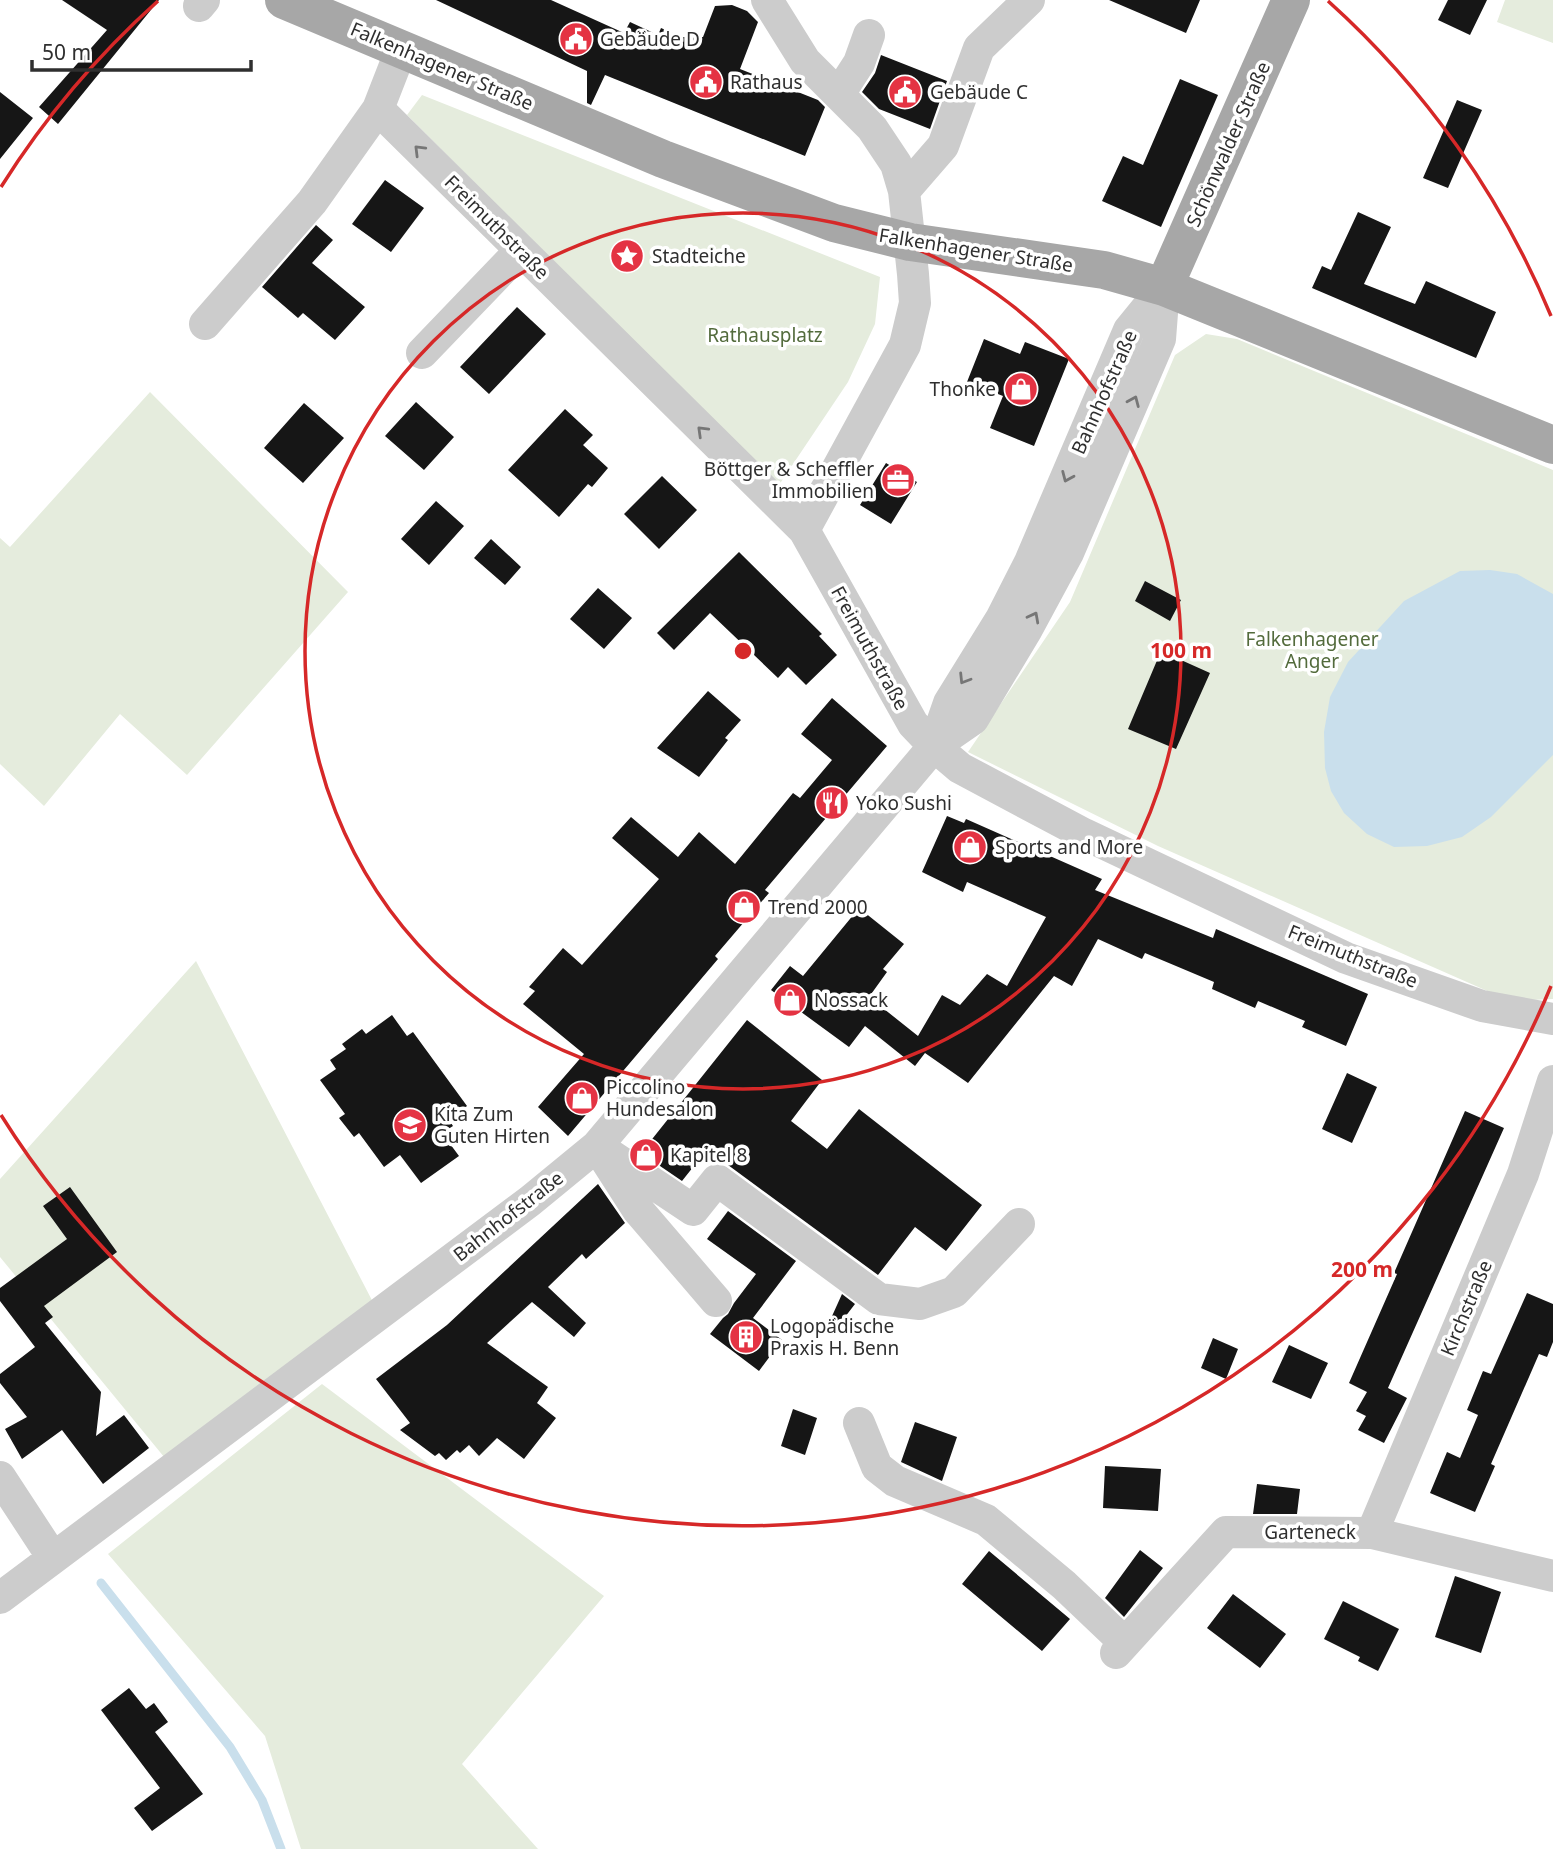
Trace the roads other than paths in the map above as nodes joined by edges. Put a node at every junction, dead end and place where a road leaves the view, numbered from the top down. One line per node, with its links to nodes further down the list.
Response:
1 (284, 0): 6 (main road, Falkenhagener Straße)
2 (767, 0): 7 (street)
3 (1029, 0): 9 (street)
4 (1291, 0): 12 (main road, Schönwalder Straße)
5 (869, 35): 7 (street)
6 (401, 50): 8 (street); 11 (main road, Falkenhagener Straße)
7 (839, 94): 9 (street)
8 (378, 109): 10 (street, Freimuthstraße, one-way to 8); 13 (street)
9 (904, 191): 11 (street)
10 (520, 251): 14 (street); 16 (street, Freimuthstraße, one-way to 10)
11 (911, 258): 12 (main road, Falkenhagener Straße); 16 (street)
12 (1164, 287): 15 (main road, Falkenhagener Straße); 17 (street, Bahnhofstraße)
13 (205, 324)
14 (422, 353)
15 (1553, 445)
16 (804, 530): 17 (street, Freimuthstraße)
17 (934, 746): 18 (street, Freimuthstraße); 20 (street, Bahnhofstraße)
18 (1553, 1019)
19 (1553, 1081): 25 (street, Kirchstraße)
20 (597, 1146): 21 (street); 22 (street); 26 (street, Bahnhofstraße)
21 (1019, 1224)
22 (716, 1301)
23 (859, 1423): 25 (street, Garteneck)
24 (0, 1477): 26 (street)
25 (1371, 1532): 27 (street, Garteneck)
26 (53, 1558): 28 (street, Bahnhofstraße)
27 (1553, 1576)
28 (0, 1598)

